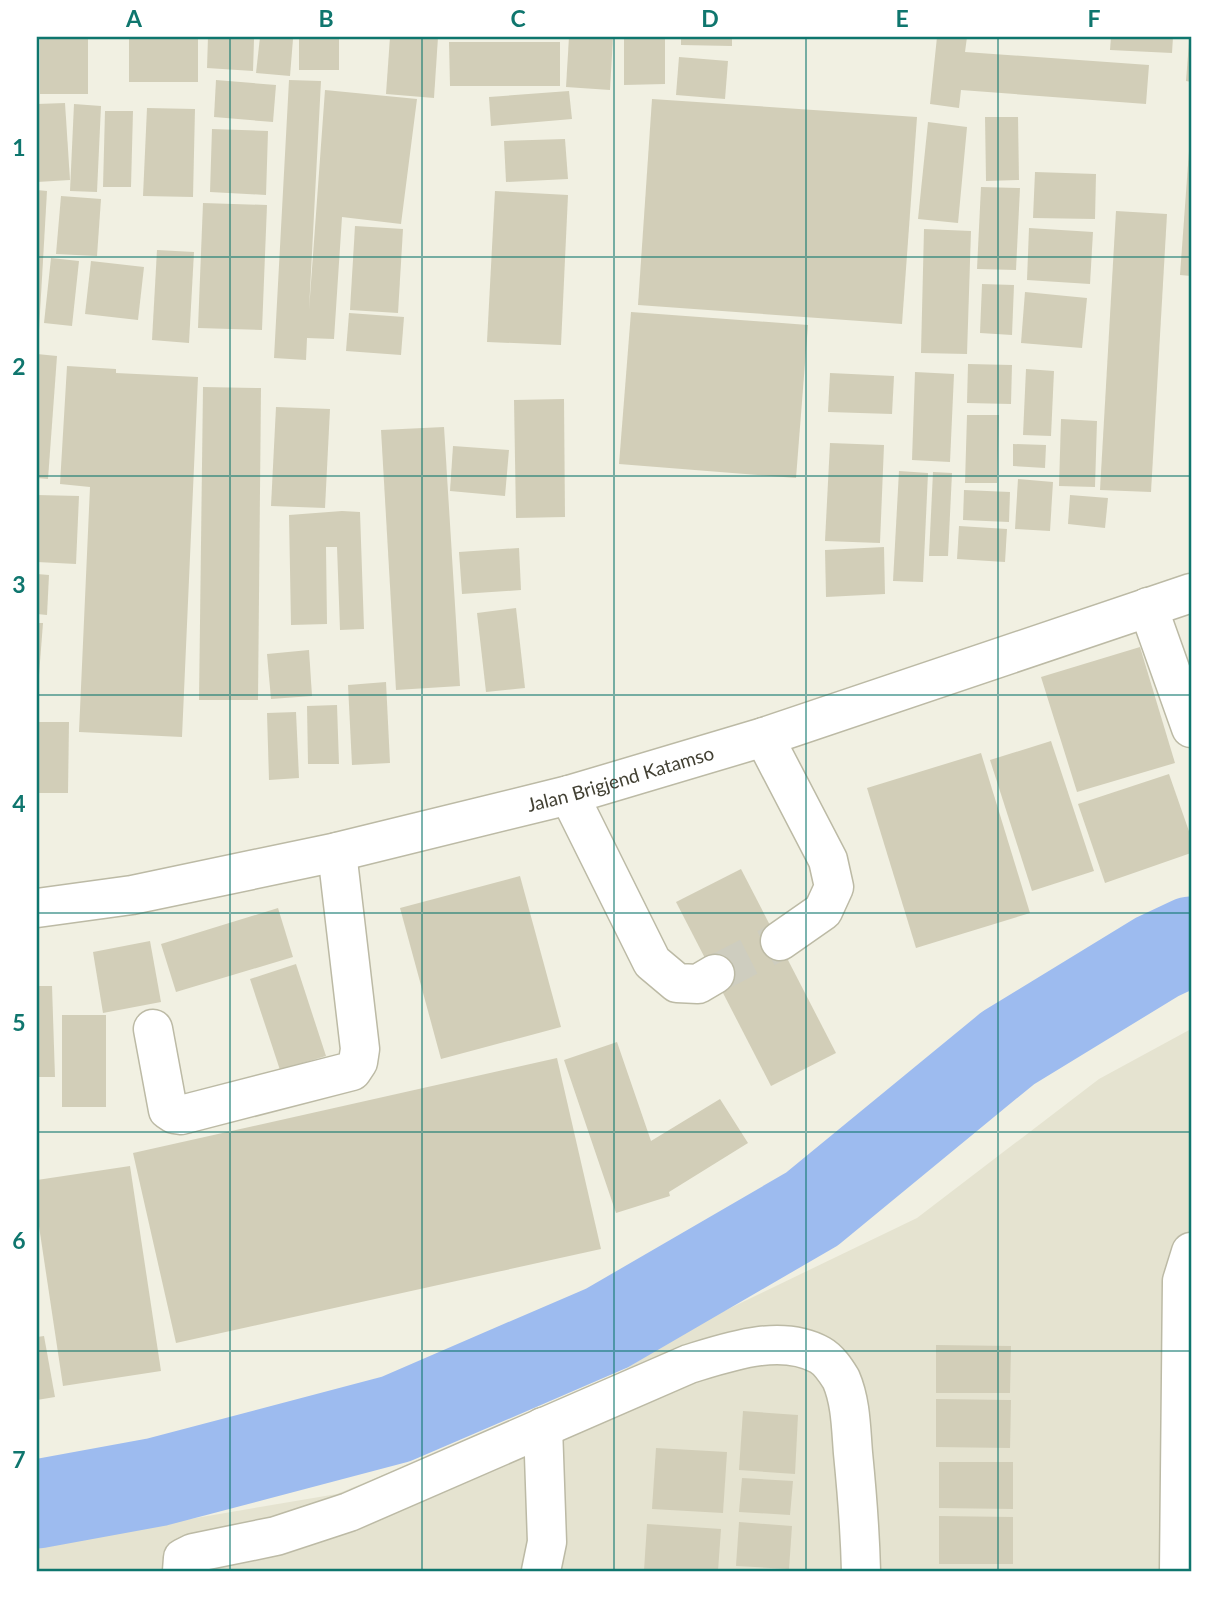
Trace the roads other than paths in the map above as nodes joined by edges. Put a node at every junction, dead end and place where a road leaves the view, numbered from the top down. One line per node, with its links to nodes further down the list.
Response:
1 (1191, 593): 2 (street, Jalan Brigjend Katamso)
2 (1148, 607): 3 (street); 4 (street, Jalan Brigjend Katamso)
3 (1191, 728)
4 (764, 737): 5 (street, Jalan Brigjend Katamso); 8 (street)
5 (569, 795): 6 (street, Jalan Brigjend Katamso); 9 (street)
6 (337, 852): 7 (street, Jalan Brigjend Katamso); 10 (street)
7 (37, 908)
8 (779, 941)
9 (715, 974)
10 (153, 1029)
11 (1191, 1252): 16 (street)
12 (543, 1427): 13 (street); 14 (street); 15 (street)
13 (181, 1571)
14 (541, 1571)
15 (860, 1571)
16 (1180, 1571)

